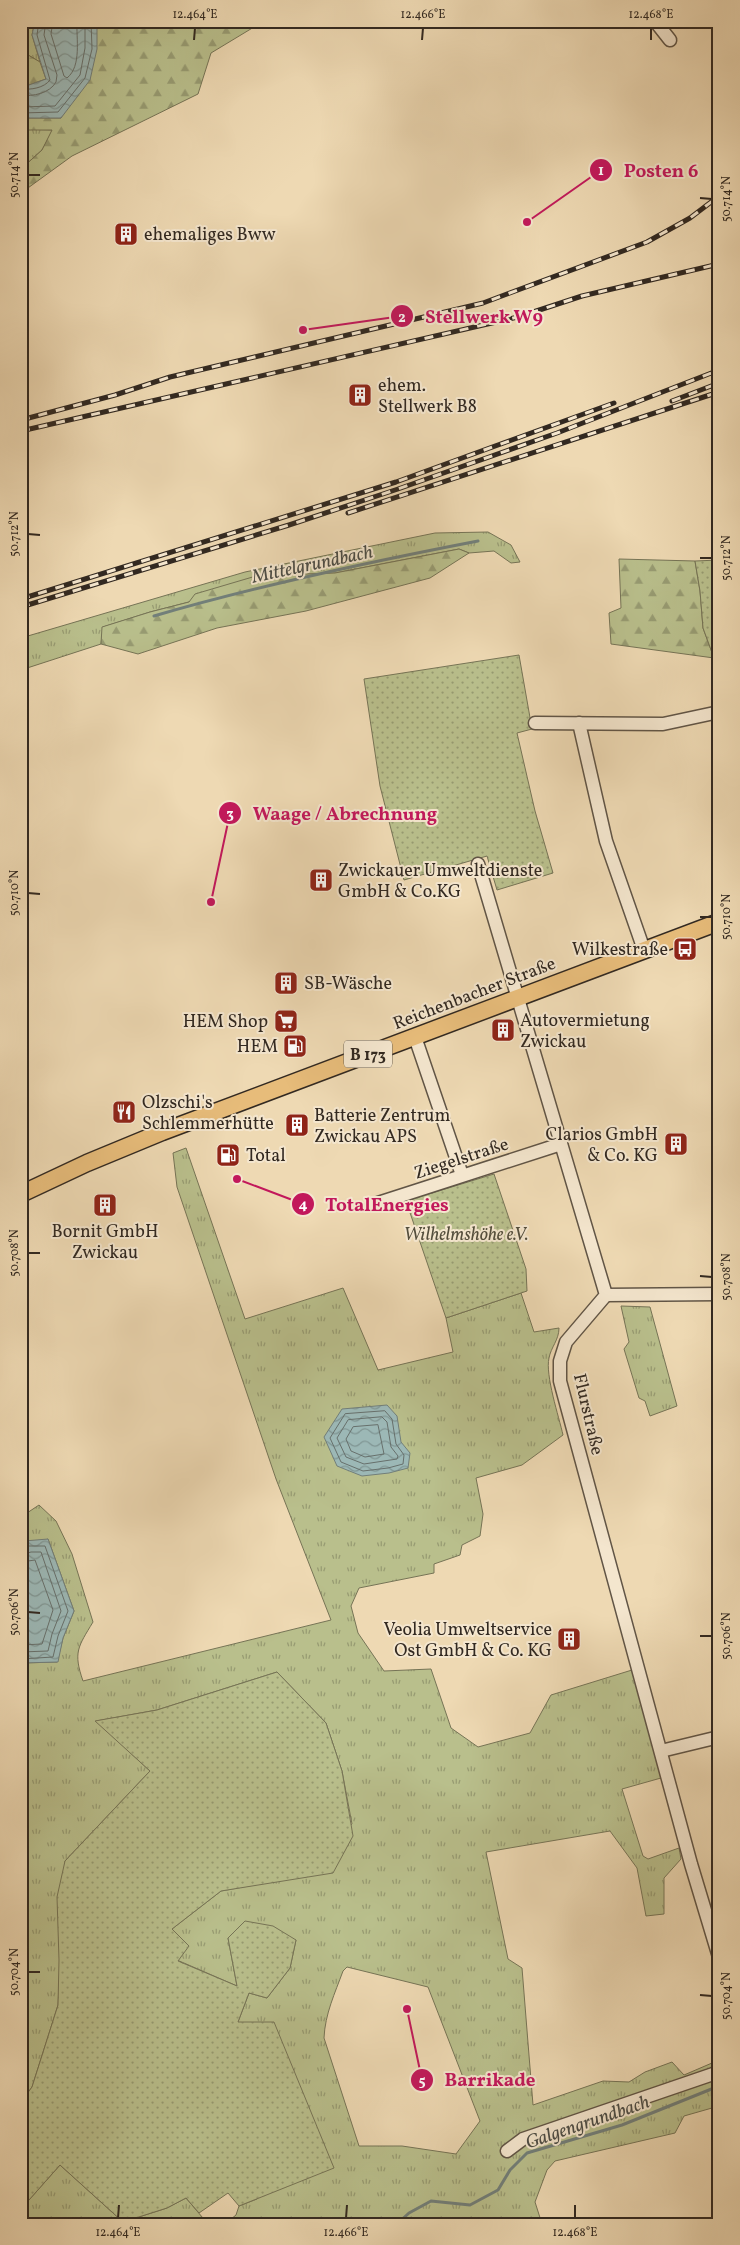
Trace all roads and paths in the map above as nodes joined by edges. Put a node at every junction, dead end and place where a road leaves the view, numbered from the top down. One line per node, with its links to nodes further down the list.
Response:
1 (655, 21): 2 (street)
2 (670, 40)
3 (719, 712): 5 (street)
4 (535, 722): 5 (street)
5 (578, 723): 8 (street)
6 (478, 864): 9 (street)
7 (719, 922): 8 (main road, Reichenbacher Straße / B 173)
8 (644, 950): 9 (main road, Reichenbacher Straße / B 173)
9 (518, 998): 10 (main road, Reichenbacher Straße / B 173); 11 (street)
10 (415, 1037): 12 (street); 13 (main road, Reichenbacher Straße / B 173)
11 (561, 1144): 12 (street, Ziegelstraße); 16 (street)
12 (462, 1175): 14 (street, Ziegelstraße)
13 (21, 1194)
14 (372, 1205)
15 (719, 1294): 16 (street)
16 (606, 1295): 18 (street, Flurstraße)
17 (719, 1737): 18 (street)
18 (661, 1751): 19 (street, Flurstraße)
19 (719, 1957)
20 (719, 2072): 21 (street)
21 (507, 2151)

